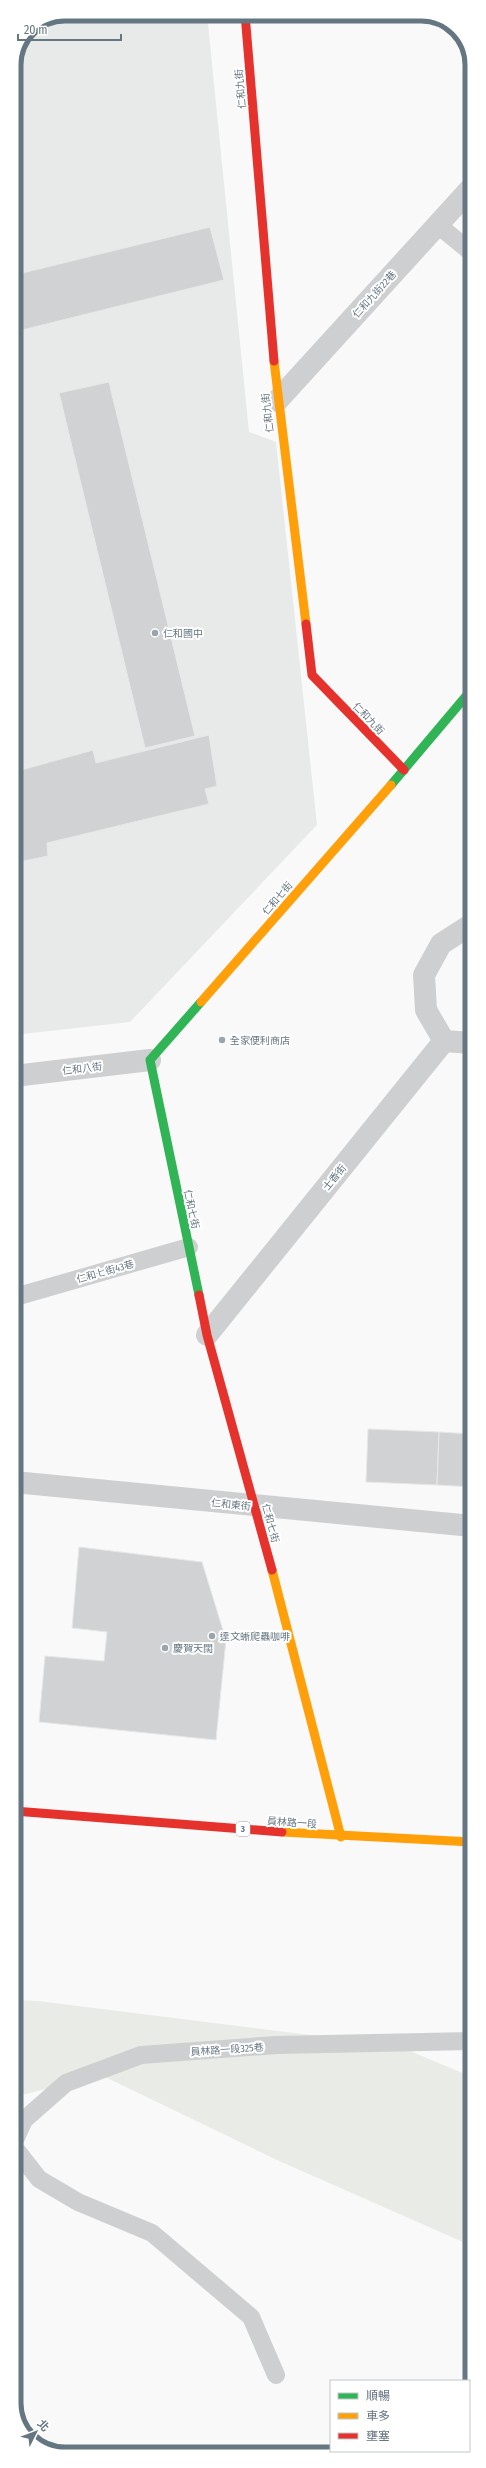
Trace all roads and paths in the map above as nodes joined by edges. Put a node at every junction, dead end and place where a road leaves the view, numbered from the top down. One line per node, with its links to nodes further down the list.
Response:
1 (246, 21): 5 (street, 仁和九街)
2 (465, 195): 3 (street, 仁和九街22巷)
3 (438, 225): 4 (lane); 5 (street, 仁和九街22巷)
4 (465, 247)
5 (276, 401): 7 (street, 仁和九街)
6 (465, 697): 7 (street, 仁和七街)
7 (404, 770): 11 (street, 仁和七街)
8 (465, 929): 9 (street)
9 (444, 1041): 10 (street); 15 (street, 士香街)
10 (465, 1042)
11 (150, 1060): 12 (street, 仁和八街); 13 (street, 仁和七街)
12 (21, 1075)
13 (189, 1247): 14 (lane, 仁和七街43巷); 15 (street, 仁和七街)
14 (22, 1294)
15 (207, 1335): 17 (street, 仁和七街)
16 (21, 1483): 17 (street, 仁和東街)
17 (255, 1506): 18 (street, 仁和東街); 20 (street, 仁和七街)
18 (465, 1525)
19 (21, 1812): 20 (street, 員林路一段 / 3)
20 (341, 1836): 21 (street, 員林路一段 / 3)
21 (465, 1842)
22 (465, 2041): 23 (lane, 員林路一段325巷)
23 (21, 2127)
24 (21, 2156): 25 (lane)
25 (276, 2375)

